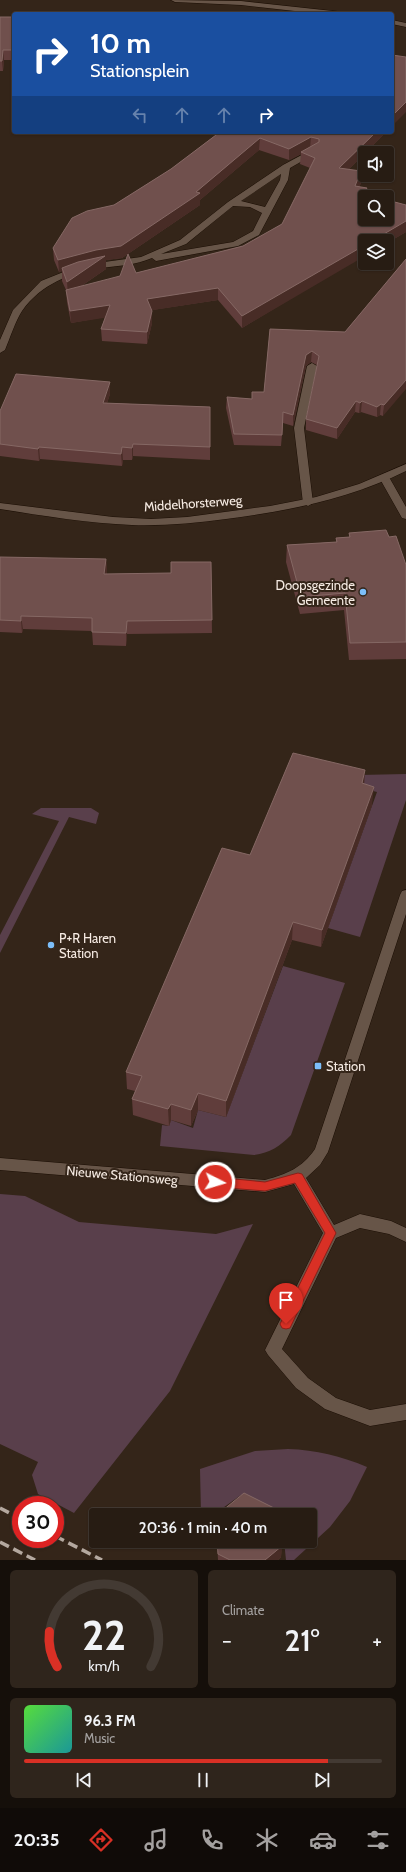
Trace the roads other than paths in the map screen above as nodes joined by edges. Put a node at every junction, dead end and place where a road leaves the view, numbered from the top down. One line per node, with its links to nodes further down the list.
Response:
1 (175, 0): 2 (street)
2 (324, 12)
3 (394, 22): 4 (street)
4 (406, 25)
5 (314, 152): 6 (street)
6 (286, 167): 7 (street); 8 (street)
7 (231, 204): 8 (street); 9 (street)
8 (268, 212): 9 (street)
9 (143, 259): 10 (street)
10 (0, 350)
11 (312, 366): 14 (street)
12 (406, 467): 13 (street, Middelhorsterweg)
13 (385, 479): 14 (street, Middelhorsterweg); 16 (street)
14 (308, 504): 15 (street, Middelhorsterweg)
15 (0, 506)
16 (406, 516)
17 (406, 895): 19 (street, Nieuwe Stationsweg)
18 (0, 1164): 19 (street, Nieuwe Stationsweg)
19 (298, 1177): 20 (street)
20 (331, 1233): 21 (street); 22 (street)
21 (406, 1235)
22 (406, 1412)

